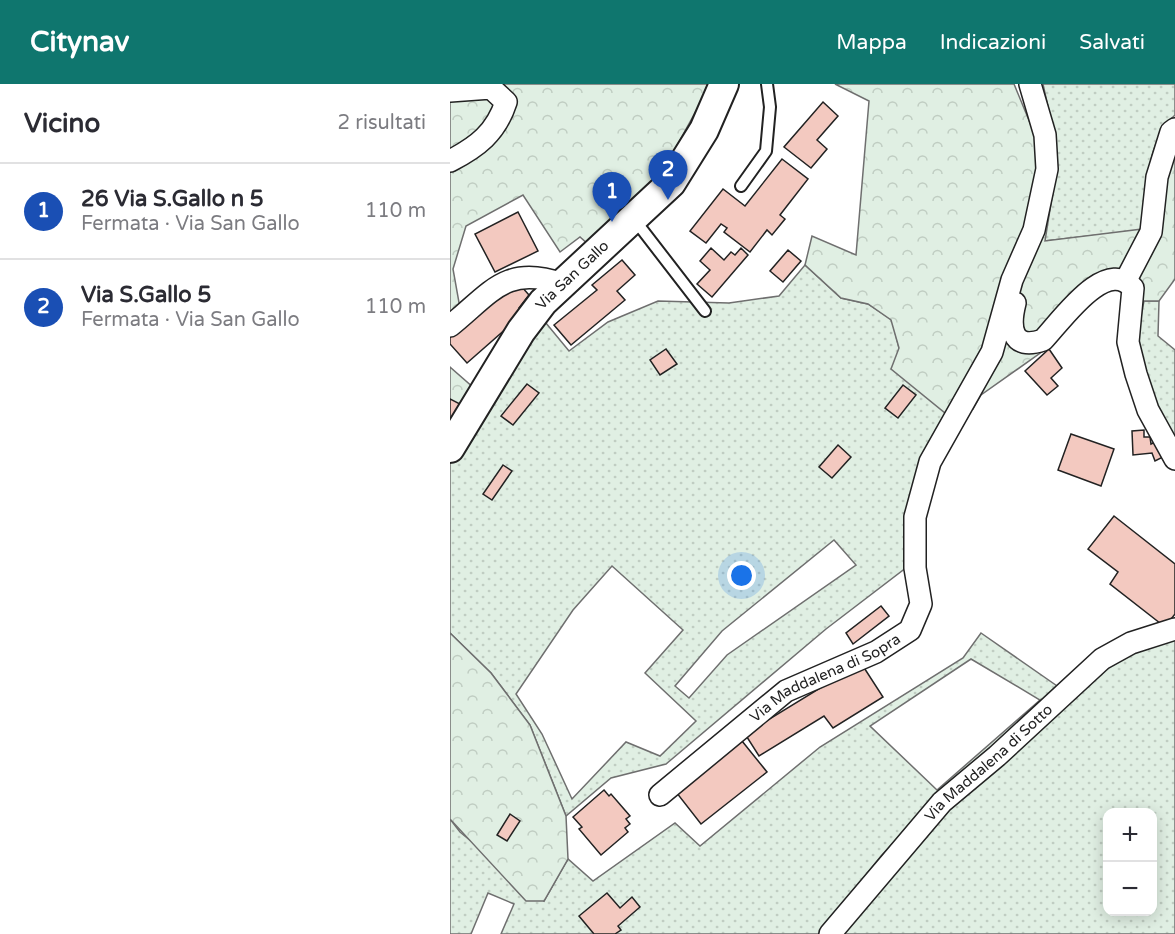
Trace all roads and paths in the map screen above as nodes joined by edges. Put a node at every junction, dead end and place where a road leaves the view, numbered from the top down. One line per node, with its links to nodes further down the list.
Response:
1 (724, 84): 8 (street, Via San Gallo)
2 (767, 84): 7 (lane)
3 (1030, 84): 9 (street, Via Maddalena di Sopra)
4 (450, 91): 6 (street)
5 (1175, 129): 11 (street)
6 (450, 161)
7 (741, 186)
8 (634, 219): 12 (street, Via San Gallo); 13 (lane)
9 (1025, 252): 15 (street, Via Maddalena di Sopra); 16 (street, Via Maddalena di Sopra)
10 (590, 275): 12 (lane)
11 (1126, 280): 15 (street); 18 (street)
12 (553, 293): 14 (street); 17 (street, Via San Gallo)
13 (705, 311)
14 (450, 326)
15 (1032, 344): 16 (street)
16 (986, 363): 20 (street, Via Maddalena di Sopra)
17 (450, 448)
18 (1175, 459)
19 (1175, 629): 21 (street, Via Maddalena di Sotto)
20 (660, 795)
21 (830, 934)

